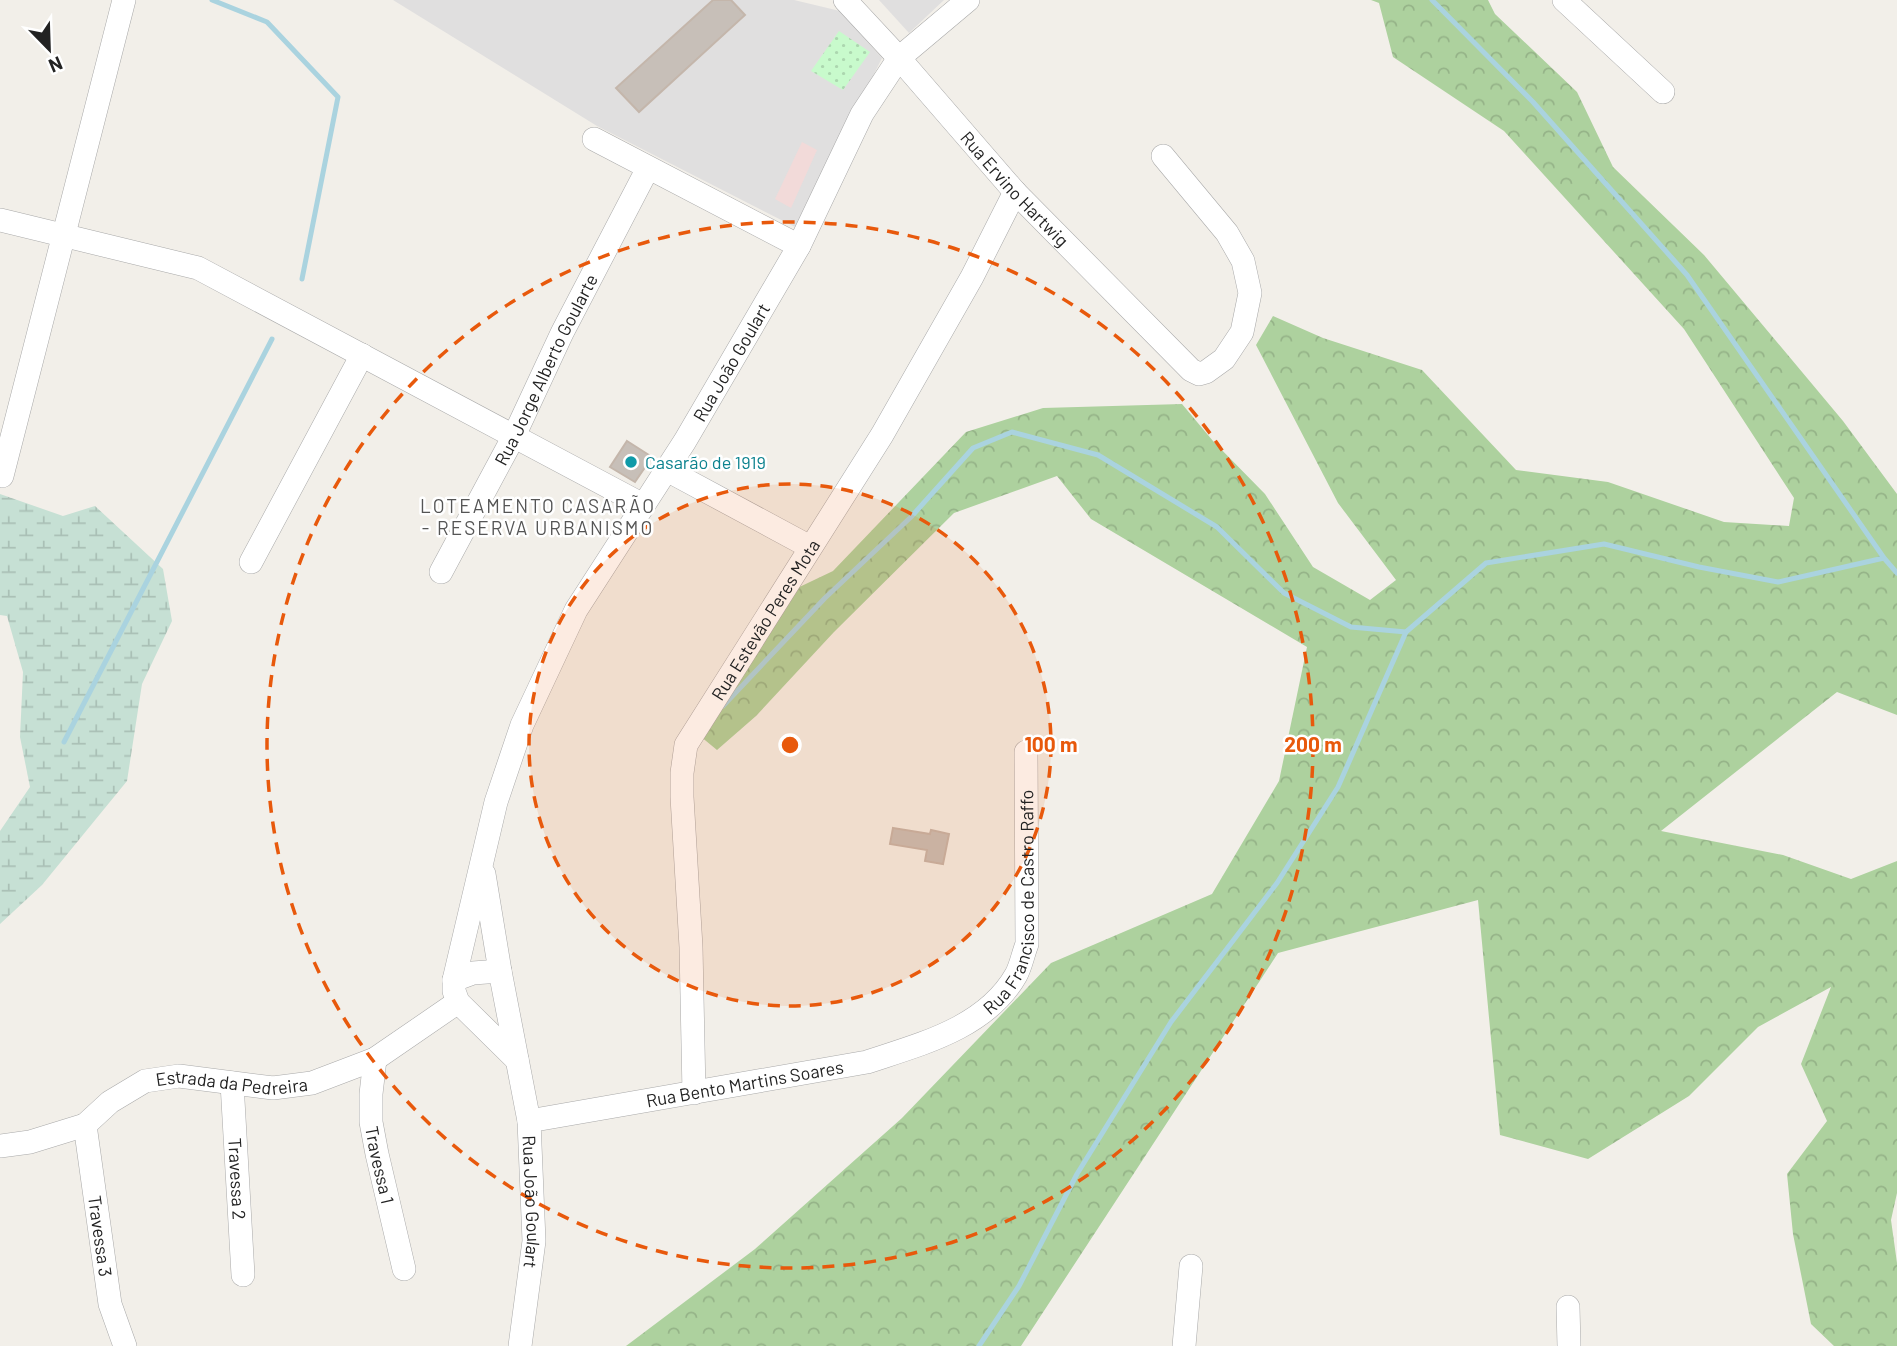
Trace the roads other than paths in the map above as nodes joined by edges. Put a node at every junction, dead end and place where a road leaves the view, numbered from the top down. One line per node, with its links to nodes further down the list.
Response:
1 (124, 0): 12 (street)
2 (845, 0): 5 (street, Rua Ervino Hartwig)
3 (968, 0): 5 (street, Rua João Goulart)
4 (1564, 0): 6 (street)
5 (898, 58): 10 (street, Rua Ervino Hartwig); 13 (street, Rua João Goulart)
6 (1663, 92)
7 (594, 139): 9 (street)
8 (1163, 156): 10 (street, Rua Ervino Hartwig)
9 (648, 168): 13 (street); 15 (street, Rua Jorge Alberto Goularte)
10 (1015, 192): 19 (street, Rua Estevão Peres Mota)
11 (0, 220): 12 (street)
12 (63, 236): 14 (street); 17 (street)
13 (799, 246): 16 (street, Rua João Goulart)
14 (362, 355): 15 (street); 20 (street)
15 (514, 436): 18 (street); 21 (street, Rua Jorge Alberto Goularte)
16 (667, 470): 18 (street, Rua João Goulart); 19 (street)
17 (2, 476)
18 (643, 505): 23 (street, Rua João Goulart)
19 (810, 547): 31 (street, Rua Estevão Peres Mota)
20 (251, 562)
21 (441, 572)
22 (1026, 752): 27 (street, Rua Francisco de Castro Raffo)
23 (482, 864): 24 (street, Rua João Goulart); 26 (street, Rua João Goulart)
24 (500, 971): 25 (street, Rua João Goulart); 26 (street)
25 (504, 995): 26 (street, Estrada da Pedreira); 29 (street, Rua João Goulart)
26 (460, 999): 28 (street, Estrada da Pedreira); 29 (street)
27 (954, 1030): 31 (street, Rua Bento Martins Soares)
28 (375, 1059): 30 (street, Estrada da Pedreira); 36 (street, Travessa 1)
29 (517, 1059): 32 (street, Rua João Goulart)
30 (232, 1083): 33 (street, Estrada da Pedreira); 37 (street, Travessa 2)
31 (694, 1093): 32 (street, Rua Bento Martins Soares)
32 (529, 1121): 40 (street, Rua João Goulart)
33 (85, 1125): 34 (street, Estrada da Pedreira); 39 (street, Travessa 3)
34 (0, 1146)
35 (1191, 1266): 41 (street)
36 (404, 1269)
37 (243, 1275)
38 (1568, 1307): 42 (street)
39 (125, 1346)
40 (520, 1346)
41 (1184, 1346)
42 (1569, 1346)

